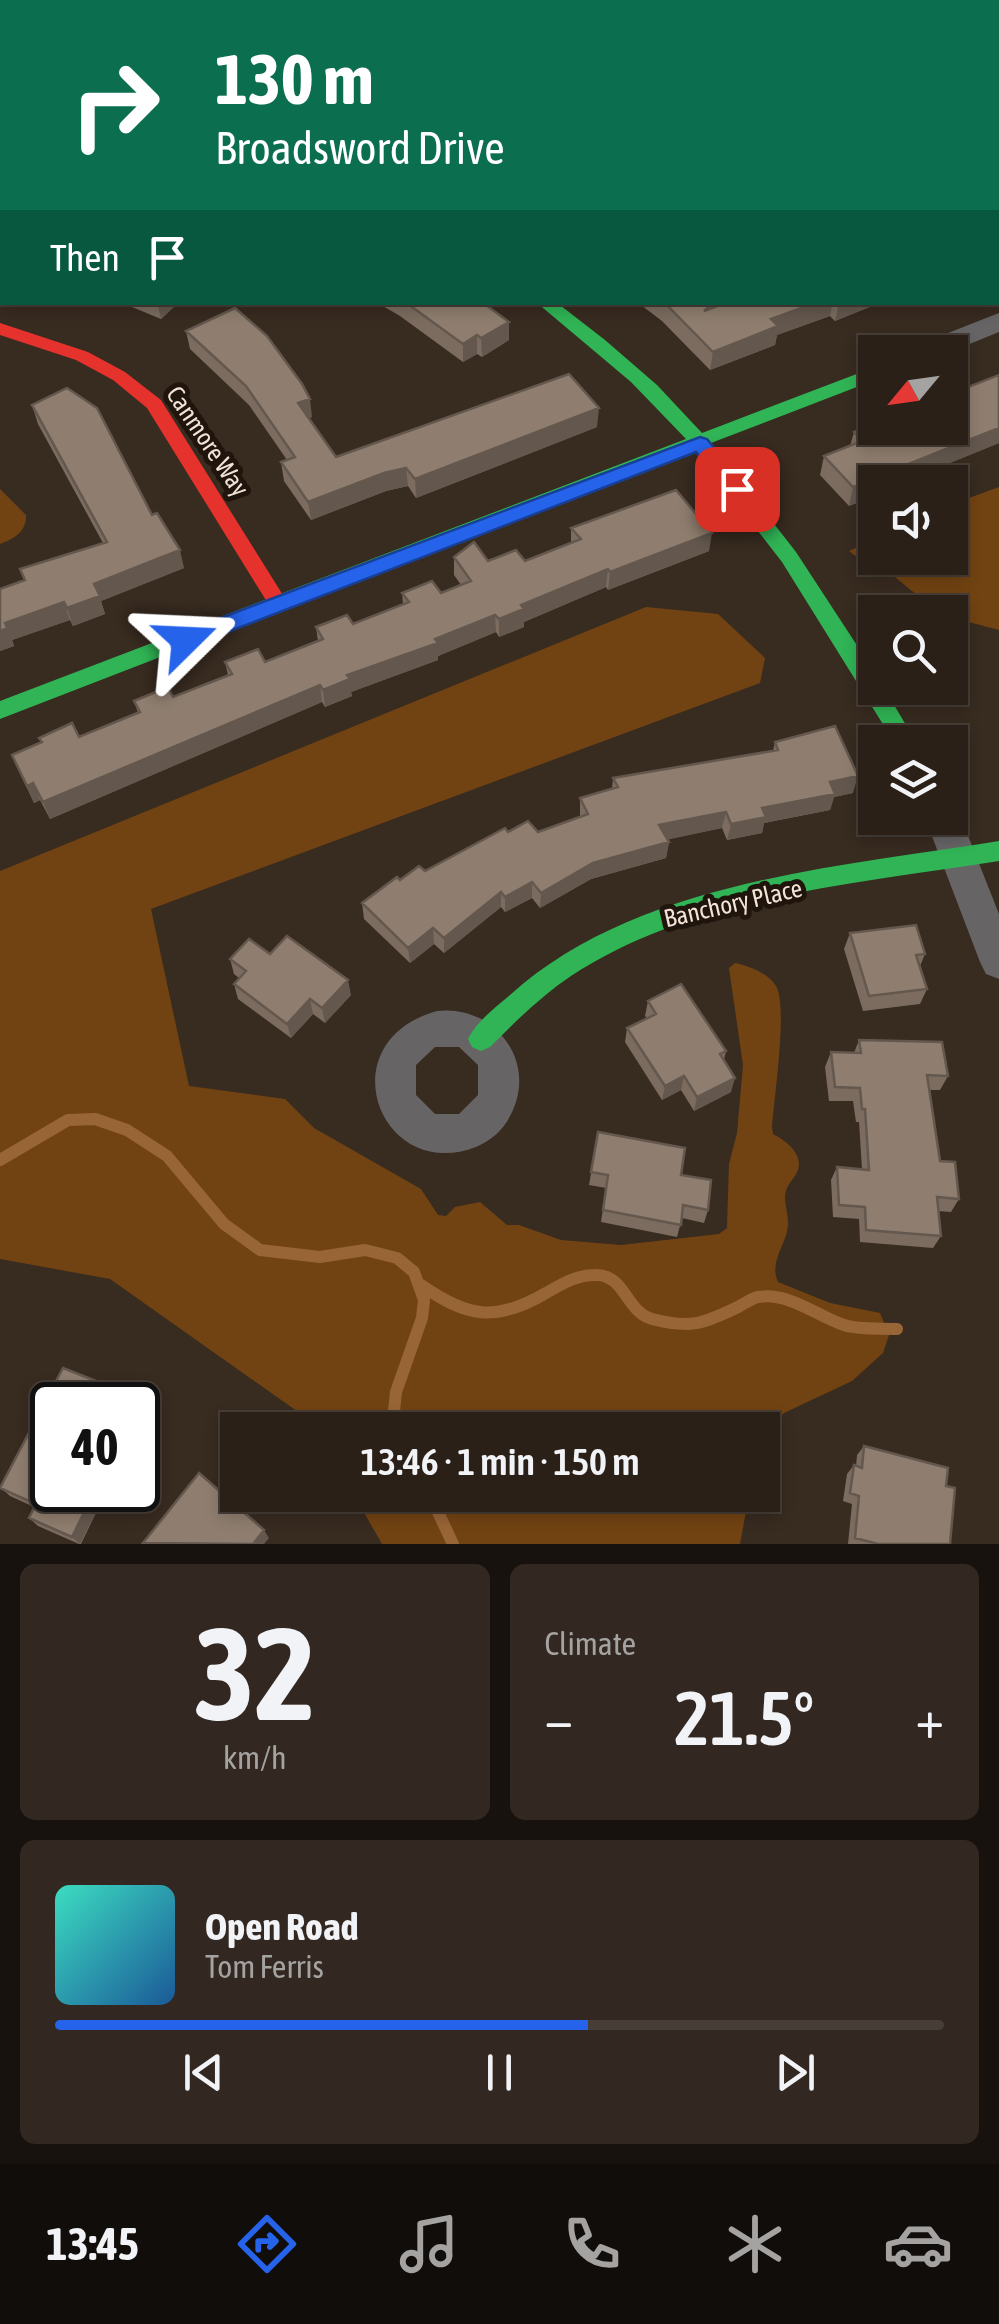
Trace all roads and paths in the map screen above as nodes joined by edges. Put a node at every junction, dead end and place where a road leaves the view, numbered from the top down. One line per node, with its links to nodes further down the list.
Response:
1 (548, 305): 6 (street)
2 (999, 322): 4 (street)
3 (0, 329): 7 (street, Canmore Way)
4 (966, 335)
5 (858, 379): 6 (street)
6 (700, 444): 7 (street); 9 (street)
7 (279, 604): 8 (street)
8 (0, 710)
9 (894, 725)
10 (950, 835): 12 (street)
11 (999, 850): 12 (street, Banchory Place)
12 (960, 857): 13 (street); 14 (street, Banchory Place)
13 (999, 962)
14 (481, 1039)

